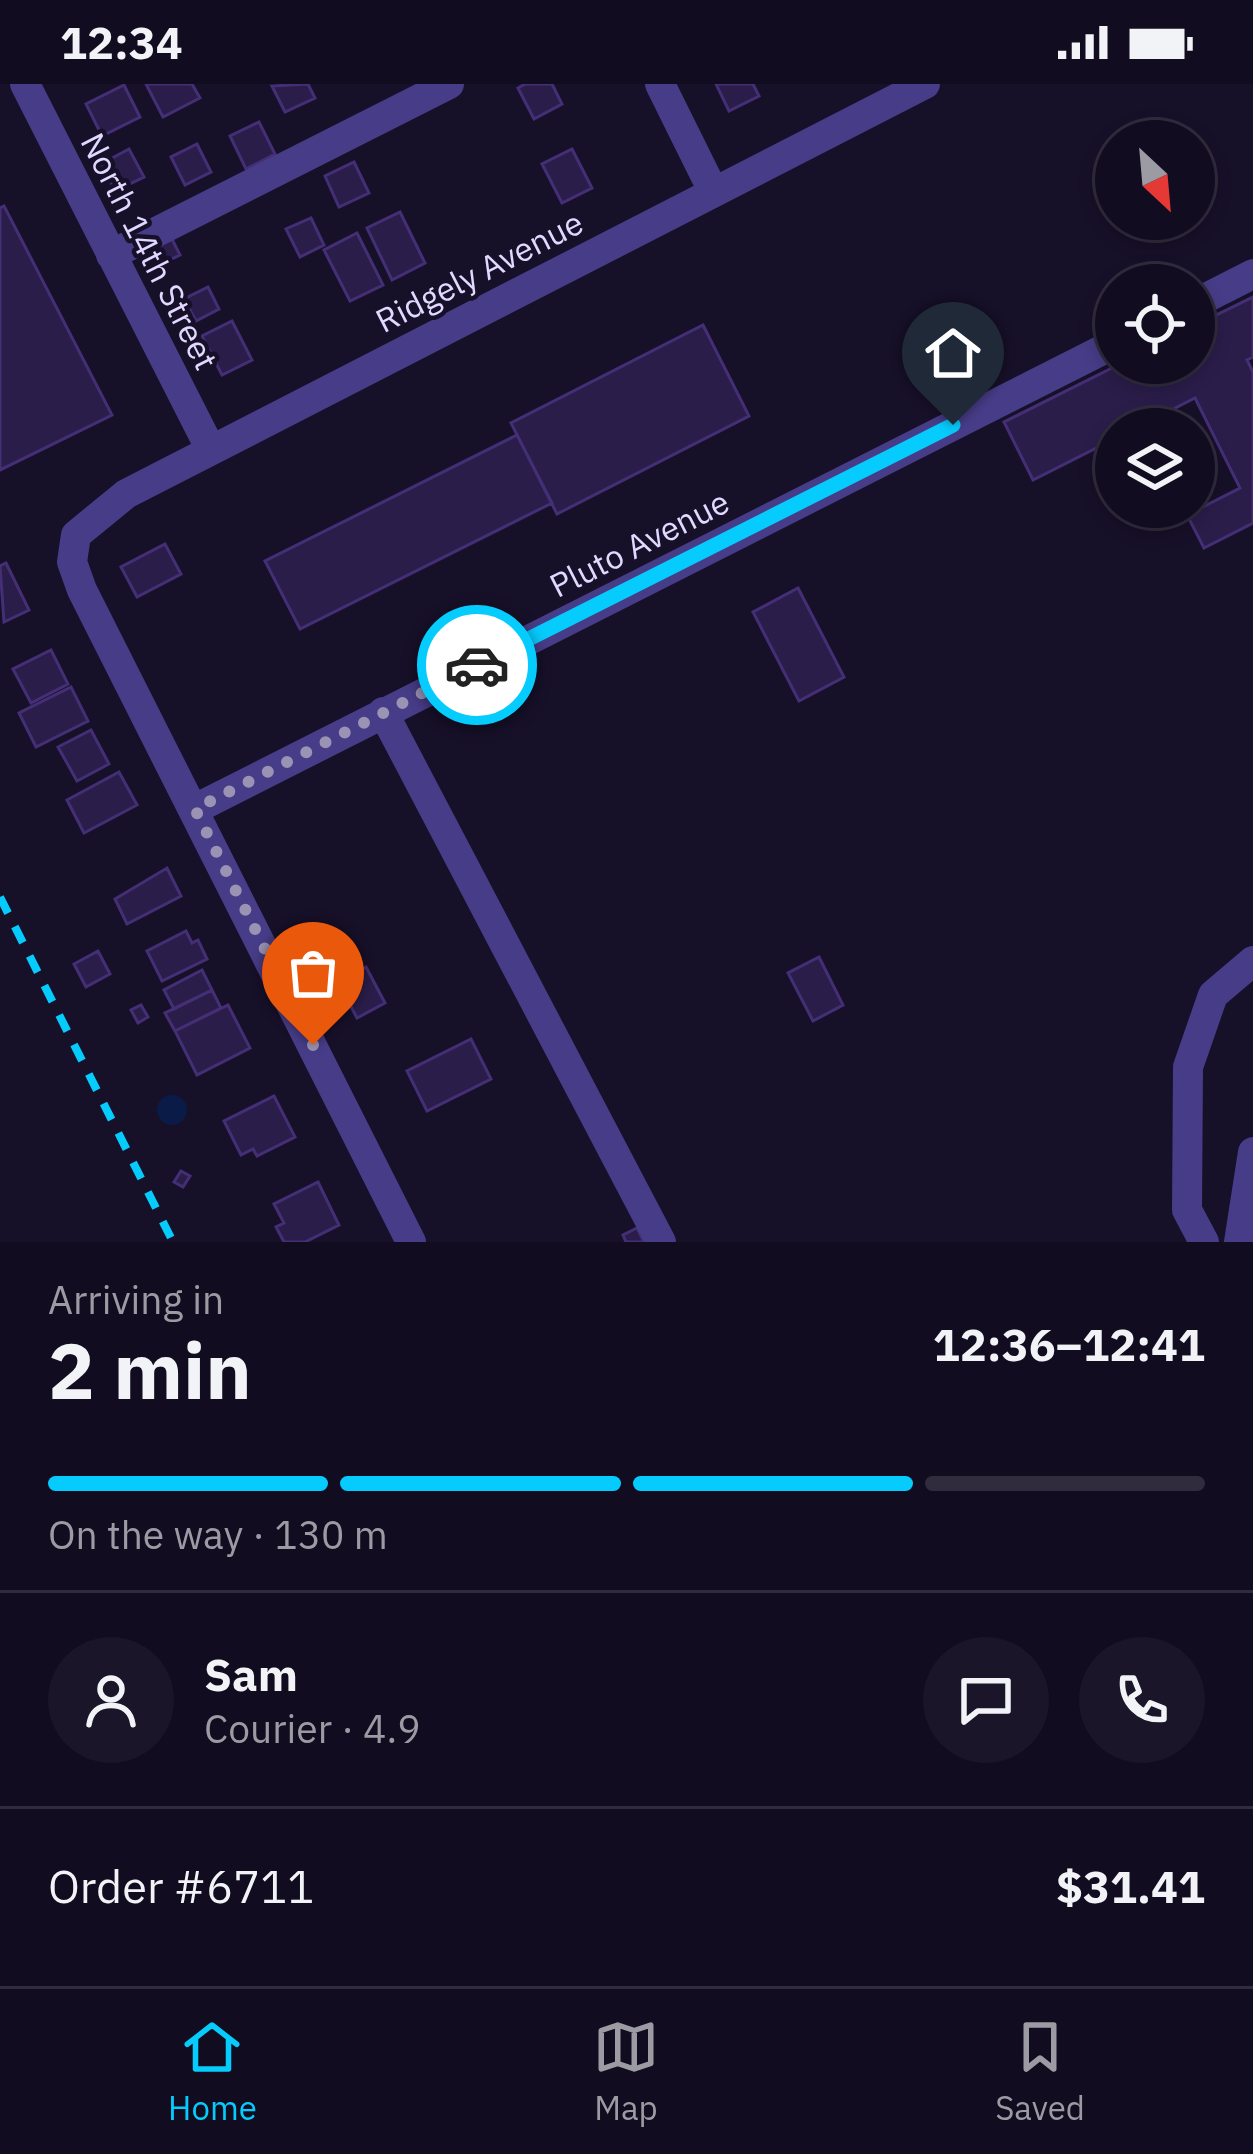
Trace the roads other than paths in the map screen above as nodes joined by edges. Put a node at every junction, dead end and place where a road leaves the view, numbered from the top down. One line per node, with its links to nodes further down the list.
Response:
1 (26, 84): 6 (street, North 14th Street)
2 (449, 84): 6 (street)
3 (660, 84): 5 (street)
4 (925, 84): 5 (street, Ridgely Avenue)
5 (713, 191): 10 (street, Ridgely Avenue)
6 (111, 255): 10 (street, North 14th Street)
7 (1253, 274): 8 (street)
8 (1215, 293)
9 (1095, 354): 11 (street, Pluto Avenue)
10 (211, 449): 12 (street, Ridgely Avenue)
11 (382, 712): 12 (street, Pluto Avenue); 16 (street)
12 (195, 809): 15 (street)
13 (1253, 961): 17 (street)
14 (1253, 1151): 18 (street)
15 (411, 1242)
16 (661, 1242)
17 (1204, 1242)
18 (1239, 1242)

